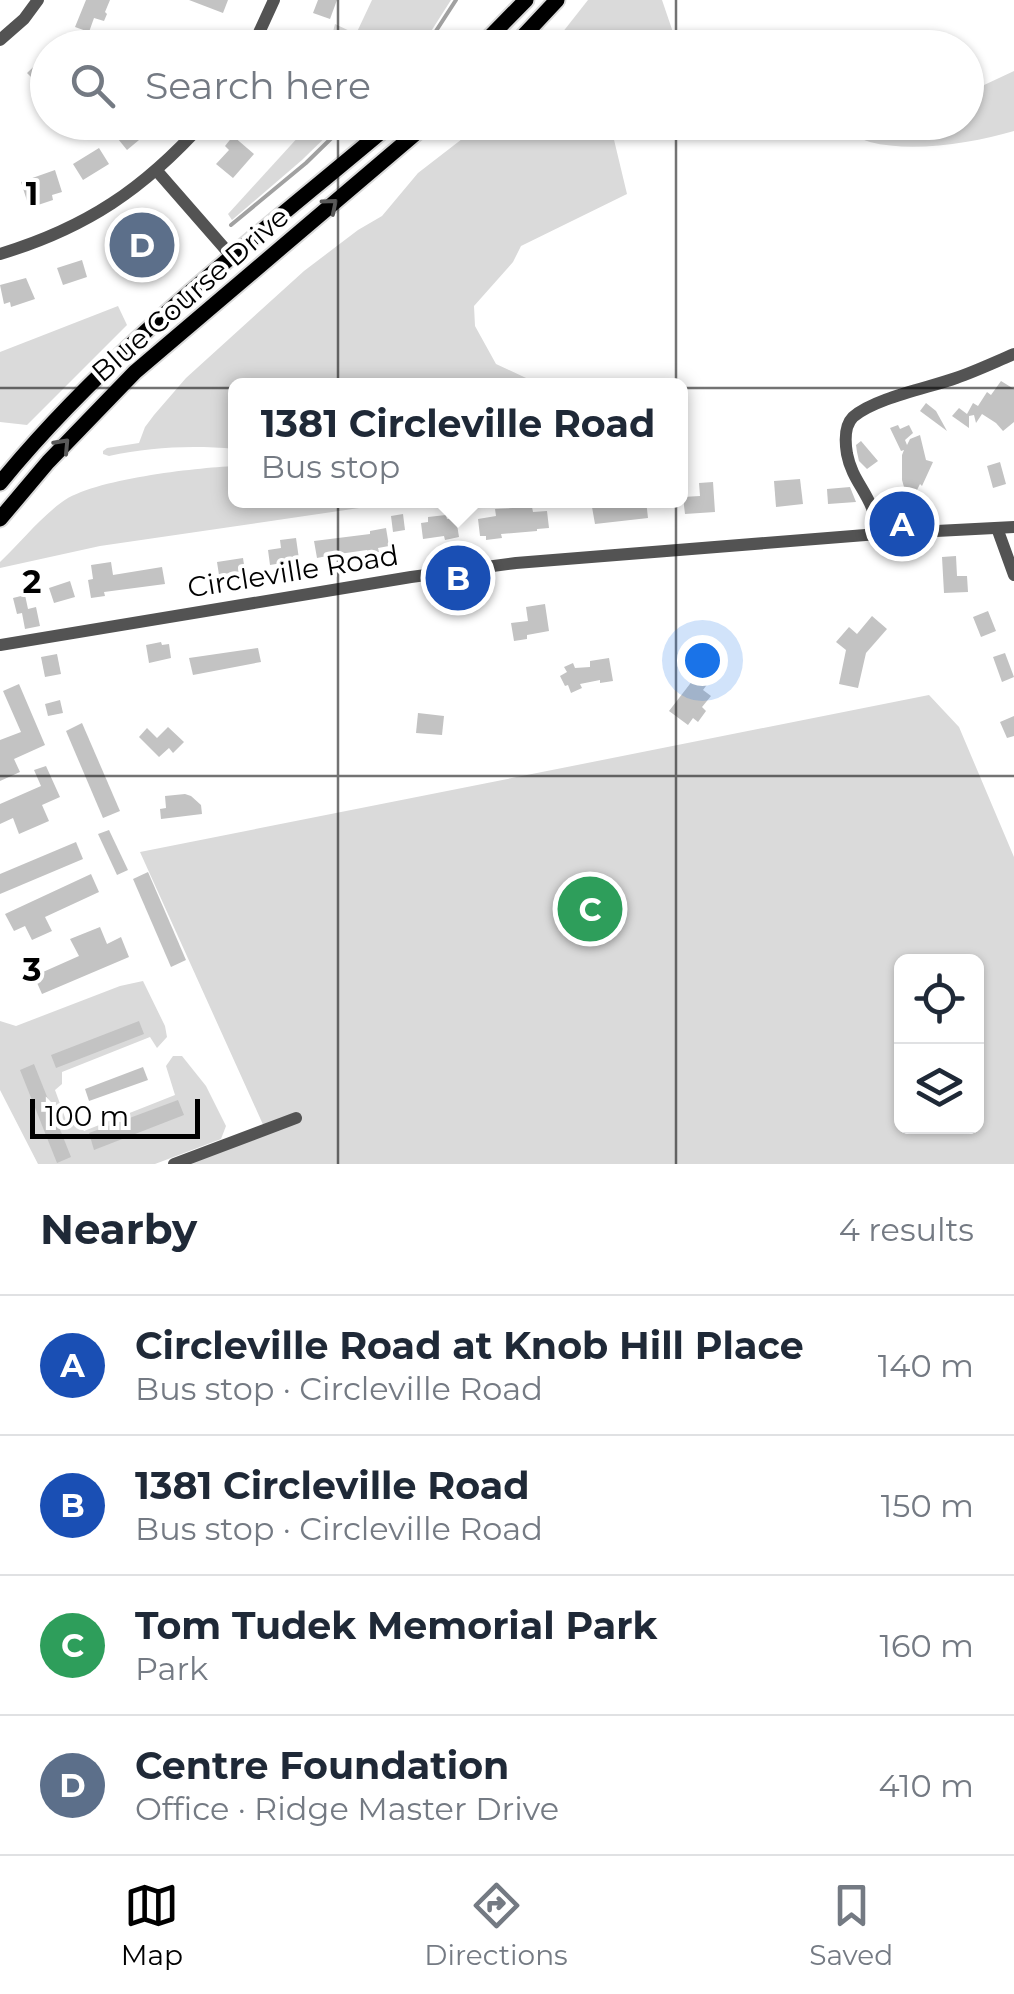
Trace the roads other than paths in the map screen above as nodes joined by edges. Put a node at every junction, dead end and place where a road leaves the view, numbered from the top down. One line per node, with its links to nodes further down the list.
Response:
1 (38, 0): 8 (street)
2 (274, 0): 5 (street)
3 (526, 0): 6 (main road)
4 (557, 0): 7 (main road)
5 (260, 30)
6 (497, 30)
7 (529, 30)
8 (0, 40)
9 (187, 140): 12 (street)
10 (372, 140): 14 (main road, Blue Course Drive)
11 (407, 140): 17 (main road, Blue Course Drive, one-way to 11)
12 (157, 171): 13 (street); 14 (street)
13 (0, 254)
14 (234, 258): 16 (main road, Blue Course Drive)
15 (1014, 354): 20 (street)
16 (0, 483)
17 (0, 519)
18 (1014, 527): 19 (street, Circleville Road)
19 (997, 528): 20 (street, Circleville Road); 21 (street)
20 (878, 534): 22 (street, Circleville Road)
21 (1014, 576)
22 (0, 645)
23 (296, 1118): 24 (street)
24 (174, 1164)

